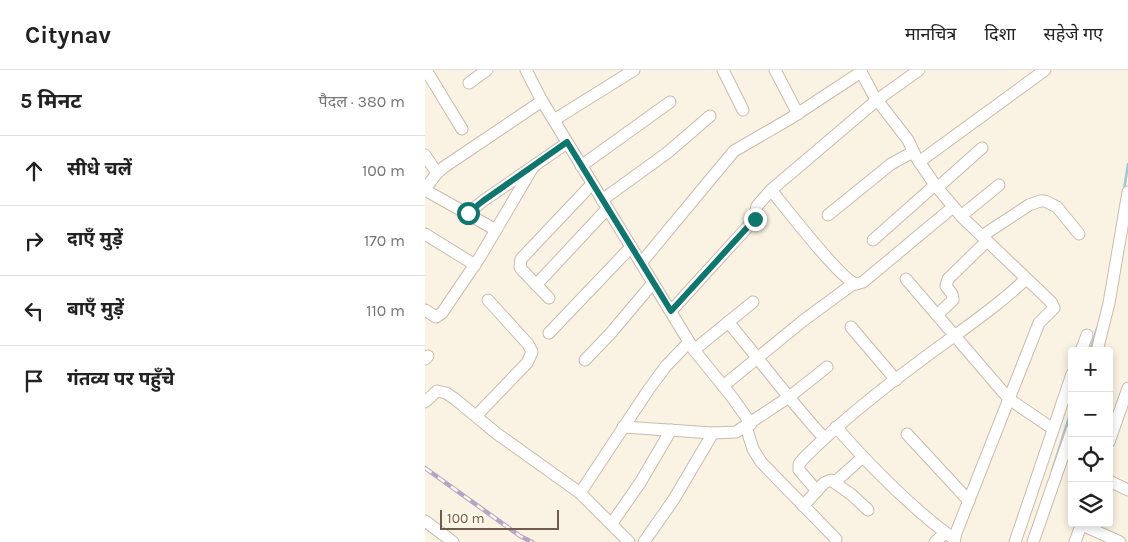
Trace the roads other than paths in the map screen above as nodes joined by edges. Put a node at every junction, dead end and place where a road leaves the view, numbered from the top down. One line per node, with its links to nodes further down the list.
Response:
1 (426, 70): 18 (street)
2 (487, 70): 10 (street)
3 (526, 70): 12 (street)
4 (634, 70): 17 (street)
5 (723, 70): 14 (street)
6 (775, 70): 15 (street)
7 (919, 70): 11 (street)
8 (1045, 70): 22 (street)
9 (860, 71): 11 (street); 15 (street)
10 (469, 83)
11 (877, 100): 22 (street); 30 (street)
12 (542, 101): 17 (street); 25 (street)
13 (671, 102): 23 (street)
14 (743, 110)
15 (798, 114): 42 (street)
16 (710, 116): 32 (street)
17 (554, 120): 19 (street)
18 (462, 129)
19 (567, 142): 23 (street); 24 (street)
20 (982, 148): 28 (street)
21 (425, 155): 25 (street)
22 (916, 157): 28 (street); 35 (street)
23 (581, 166): 26 (street)
24 (533, 167): 34 (street); 36 (street)
25 (437, 173): 29 (street)
26 (592, 184): 32 (street); 48 (street)
27 (999, 184): 33 (street)
28 (936, 187): 33 (street); 40 (street)
29 (425, 189): 34 (street)
30 (771, 190): 47 (street); 53 (street)
31 (1128, 192): 62 (street)
32 (604, 204): 41 (street); 48 (street)
33 (957, 211): 39 (street); 47 (street)
34 (468, 213): 36 (street)
35 (828, 215)
36 (495, 230): 43 (street)
37 (425, 234): 43 (street)
38 (1079, 234): 39 (street)
39 (984, 239): 45 (street); 54 (street)
40 (873, 240)
41 (631, 247): 42 (street); 57 (street)
42 (641, 263): 46 (street)
43 (475, 265): 52 (street)
44 (906, 279): 54 (street)
45 (1026, 279): 59 (street); 71 (street)
46 (653, 283): 53 (street); 64 (street)
47 (853, 284): 63 (street)
48 (536, 285): 49 (street)
49 (549, 298)
50 (488, 300): 73 (street)
51 (753, 302): 55 (street)
52 (425, 310)
53 (671, 311): 60 (street)
54 (937, 315): 59 (street)
55 (728, 322): 60 (street); 63 (street)
56 (851, 327): 66 (street)
57 (549, 333)
58 (1087, 335): 61 (street)
59 (955, 336): 66 (street); 71 (street)
60 (691, 346): 67 (street); 76 (street)
61 (1082, 347)
62 (1098, 347)
63 (758, 357): 67 (street); 70 (street)
64 (585, 360)
65 (827, 367): 70 (street)
66 (895, 380): 77 (street)
67 (723, 386): 75 (street)
68 (1068, 386): 78 (street)
69 (1128, 388): 74 (street)
70 (789, 397): 75 (street); 84 (street)
71 (1009, 399): 78 (street); 91 (street)
72 (425, 402): 73 (street)
73 (476, 416): 90 (street)
74 (1123, 419): 83 (street)
75 (748, 425): 80 (street); 92 (street)
76 (623, 427): 79 (street); 90 (street)
77 (836, 427): 84 (street); 85 (street)
78 (1053, 429): 104 (street)
79 (671, 430): 80 (street); 95 (street)
80 (713, 434): 102 (street)
81 (907, 434): 91 (street)
82 (1070, 437): 105 (street)
83 (1112, 437)
84 (824, 438): 89 (street)
85 (863, 457): 86 (street); 98 (street)
86 (835, 482): 89 (street); 93 (street)
87 (1111, 482): 88 (street)
88 (1128, 490)
89 (817, 491): 92 (street)
90 (580, 493): 95 (street)
91 (969, 501): 98 (street)
92 (803, 506): 99 (street)
93 (868, 510)
94 (425, 521): 100 (street)
95 (612, 524): 101 (street)
96 (1081, 527): 106 (street)
97 (1088, 527): 107 (street)
98 (951, 538): 103 (street)
99 (836, 539)
100 (451, 542)
101 (629, 542)
102 (644, 542)
103 (935, 542)
104 (1015, 542)
105 (1033, 542)
106 (1075, 542)
107 (1120, 542)

